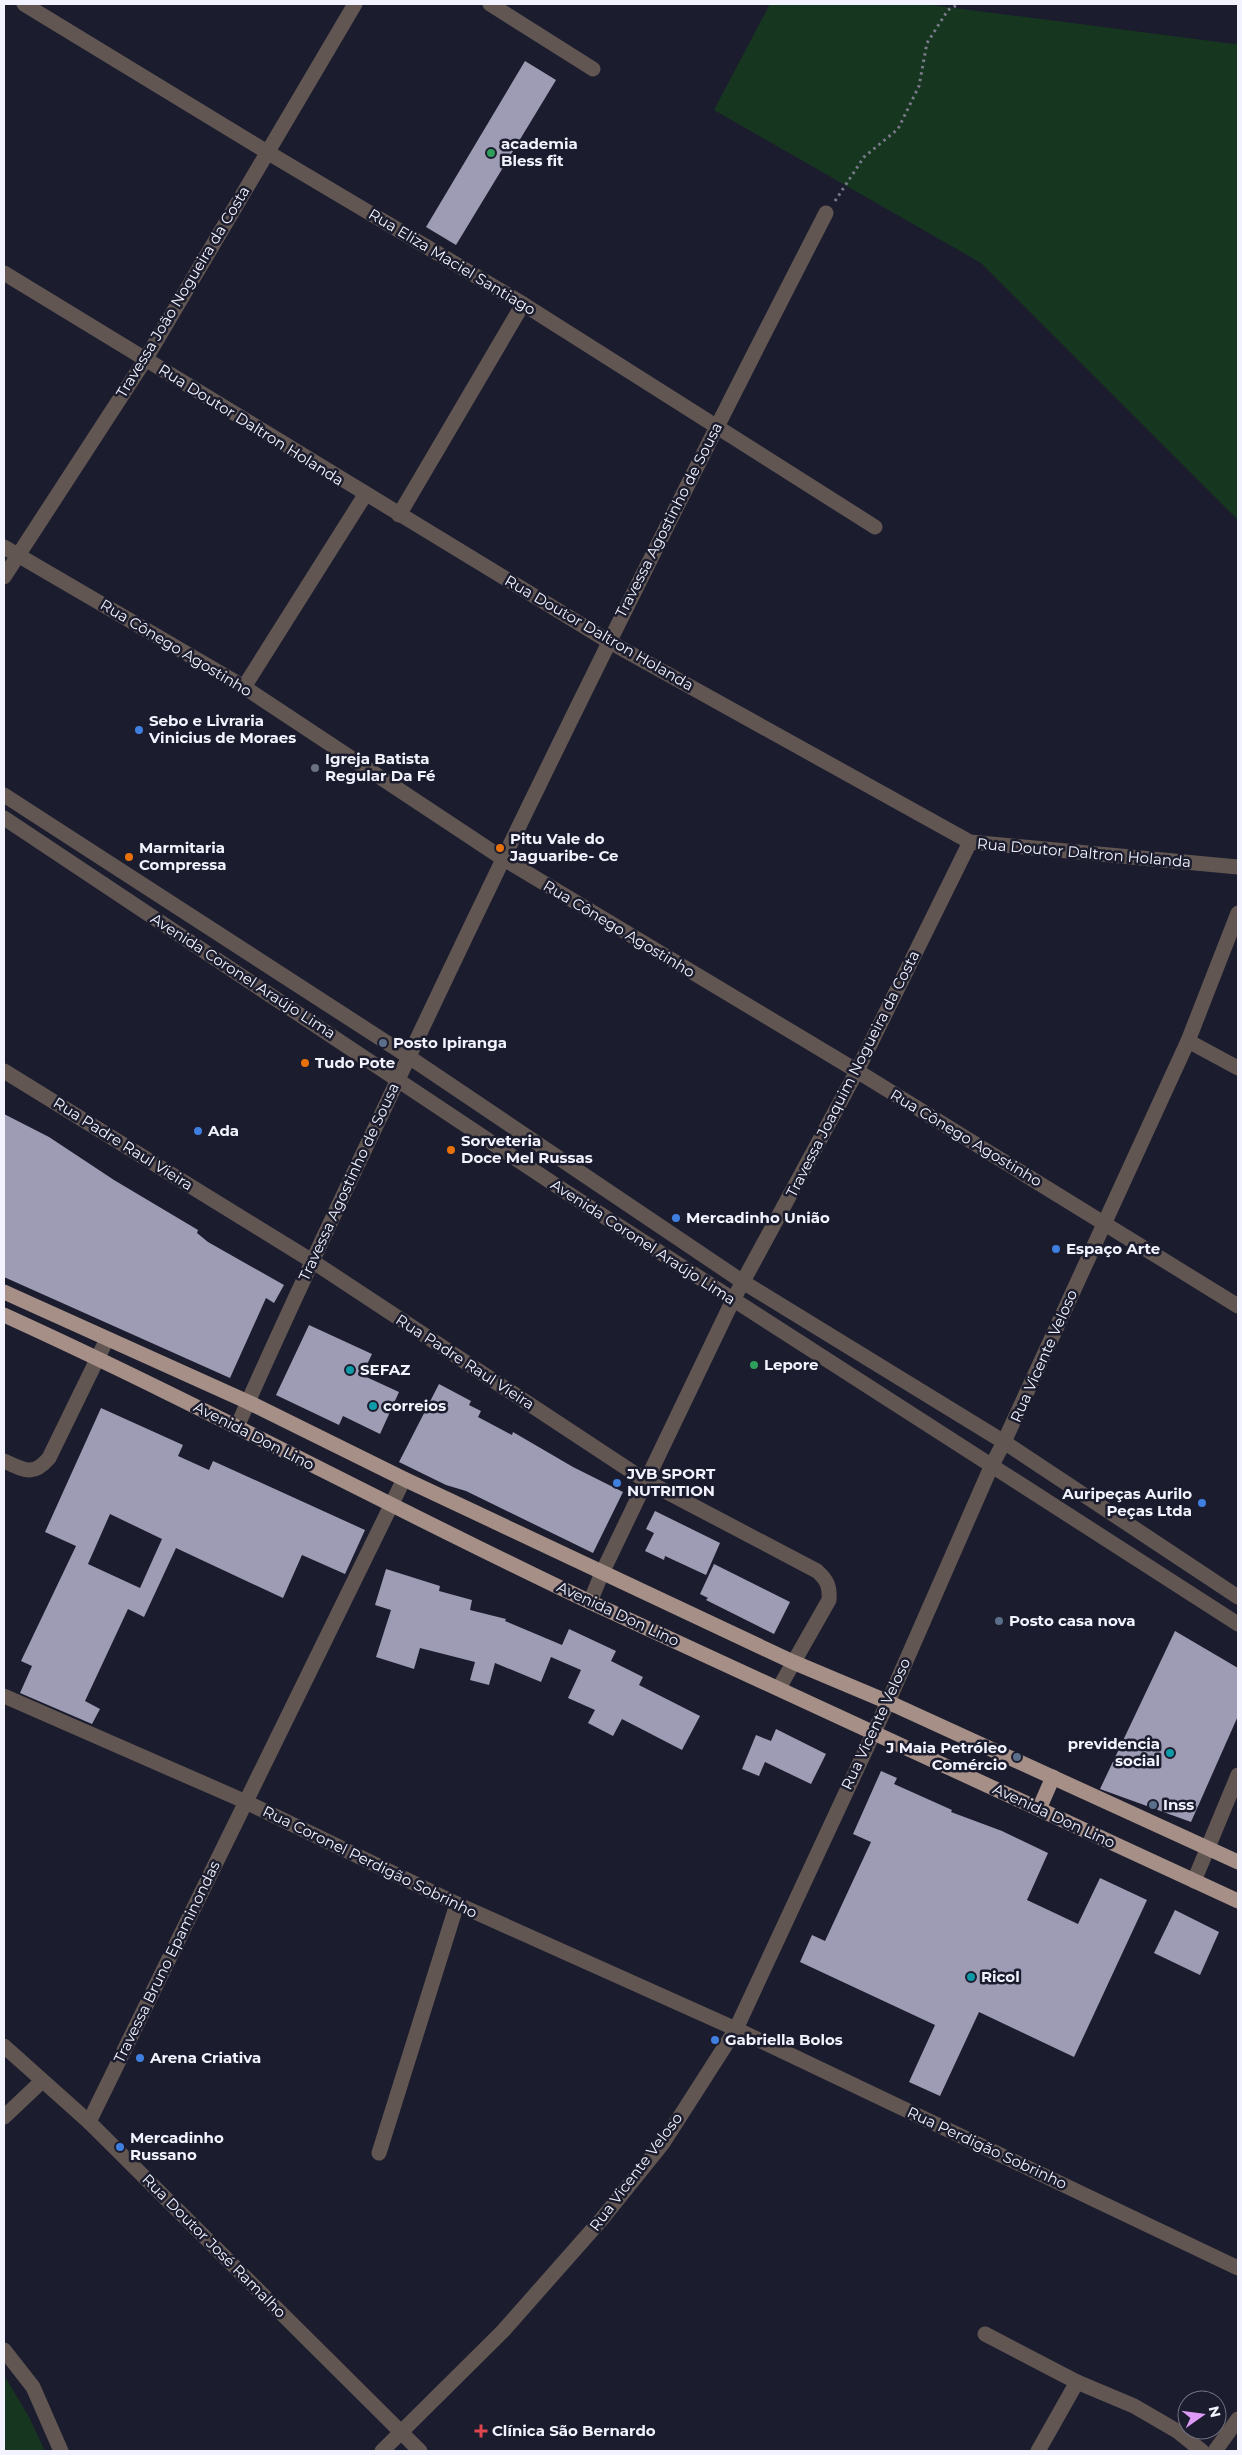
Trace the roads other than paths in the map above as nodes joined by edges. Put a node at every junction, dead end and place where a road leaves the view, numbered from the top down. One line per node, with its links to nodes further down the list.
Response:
1 (24, 4): 5 (street, Rua Eliza Maciel Santiago)
2 (355, 4): 5 (street, Travessa João Nogueira da Costa)
3 (490, 4): 4 (street)
4 (593, 69)
5 (267, 152): 8 (street, Rua Eliza Maciel Santiago); 9 (street, Travessa João Nogueira da Costa)
6 (826, 213): 10 (street, Travessa Agostinho de Sousa)
7 (4, 273): 9 (street, Rua Doutor Daltron Holanda)
8 (523, 304): 10 (street, Rua Eliza Maciel Santiago); 12 (street)
9 (145, 360): 11 (street, Rua Doutor Daltron Holanda); 14 (street, Travessa João Nogueira da Costa)
10 (717, 425): 13 (street, Rua Eliza Maciel Santiago); 16 (street, Travessa Agostinho de Sousa)
11 (365, 495): 12 (street, Rua Doutor Daltron Holanda); 17 (street)
12 (399, 515): 16 (street, Rua Doutor Daltron Holanda)
13 (875, 527)
14 (10, 551): 15 (street, Travessa João Nogueira da Costa); 17 (street, Rua Cônego Agostinho)
15 (4, 577)
16 (608, 641): 22 (street, Rua Doutor Daltron Holanda); 23 (street, Travessa Agostinho de Sousa)
17 (244, 687): 23 (street, Rua Cônego Agostinho)
18 (4, 795): 20 (street, Avenida Coronel Araújo Lima)
19 (4, 818): 21 (street, Avenida Coronel Araújo Lima)
20 (46, 823): 21 (street); 25 (street, Avenida Coronel Araújo Lima)
21 (36, 840): 27 (street, Avenida Coronel Araújo Lima)
22 (970, 842): 24 (street, Rua Doutor Daltron Holanda); 34 (street, Travessa Joaquim Nogueira da Costa)
23 (502, 858): 31 (street, Travessa Agostinho de Sousa); 34 (street, Rua Cônego Agostinho)
24 (1238, 867)
25 (182, 910): 27 (street); 28 (street, Avenida Coronel Araújo Lima)
26 (1238, 913): 30 (street, Rua Vicente Veloso)
27 (172, 929): 29 (street, Avenida Coronel Araújo Lima)
28 (288, 979): 29 (street); 31 (street, Avenida Coronel Araújo Lima)
29 (276, 998): 35 (street, Avenida Coronel Araújo Lima)
30 (1188, 1041): 32 (street); 38 (street, Rua Vicente Veloso)
31 (408, 1057): 35 (street, Travessa Agostinho de Sousa); 36 (street, Avenida Coronel Araújo Lima)
32 (1238, 1068)
33 (4, 1071): 39 (street, Rua Padre Raul Vieira)
34 (858, 1071): 38 (street, Rua Cônego Agostinho); 40 (street, Travessa Joaquim Nogueira da Costa)
35 (398, 1078): 37 (street, Avenida Coronel Araújo Lima); 39 (street, Travessa Agostinho de Sousa)
36 (576, 1172): 37 (street); 40 (street, Avenida Coronel Araújo Lima)
37 (566, 1192): 42 (street, Avenida Coronel Araújo Lima)
38 (1104, 1222): 43 (street, Rua Cônego Agostinho); 51 (street, Rua Vicente Veloso)
39 (312, 1261): 49 (street, Travessa Agostinho de Sousa); 55 (street, Rua Padre Raul Vieira)
40 (743, 1282): 42 (street, Travessa Joaquim Nogueira da Costa); 47 (street, Avenida Coronel Araújo Lima)
41 (4, 1292): 45 (main road, Avenida Don Lino)
42 (733, 1300): 48 (street, Avenida Coronel Araújo Lima); 55 (street, Travessa Joaquim Nogueira da Costa)
43 (1238, 1306)
44 (4, 1315): 46 (main road, Avenida Don Lino)
45 (108, 1340): 46 (street); 49 (main road, Avenida Don Lino)
46 (100, 1358): 50 (main road, Avenida Don Lino); 52 (street)
47 (870, 1361): 48 (street); 51 (street, Avenida Coronel Araújo Lima)
48 (860, 1382): 53 (street, Avenida Coronel Araújo Lima)
49 (248, 1402): 50 (street, Travessa Agostinho de Sousa); 54 (main road, Avenida Don Lino)
50 (237, 1427): 56 (main road, Avenida Don Lino)
51 (1004, 1442): 53 (street, Rua Vicente Veloso); 57 (street, Avenida Coronel Araújo Lima)
52 (4, 1461)
53 (991, 1467): 59 (street, Avenida Coronel Araújo Lima); 66 (street, Rua Vicente Veloso)
54 (404, 1479): 56 (street, Travessa Bruno Epaminondas); 58 (main road, Avenida Don Lino)
55 (646, 1481): 58 (street, Travessa Joaquim Nogueira da Costa); 63 (street, Rua Padre Raul Vieira)
56 (392, 1506): 61 (main road, Avenida Don Lino); 70 (street, Travessa Bruno Epaminondas)
57 (1173, 1552): 59 (street); 60 (street, Avenida Coronel Araújo Lima)
58 (602, 1573): 61 (street, Travessa Joaquim Nogueira da Costa); 63 (main road, Avenida Don Lino)
59 (1162, 1574): 62 (street, Avenida Coronel Araújo Lima)
60 (1238, 1597)
61 (590, 1602): 64 (main road, Avenida Don Lino)
62 (1238, 1624)
63 (793, 1662): 64 (street, Rua Padre Raul Vieira); 66 (main road, Avenida Don Lino)
64 (779, 1688): 67 (main road, Avenida Don Lino)
65 (4, 1696): 70 (street, Rua Coronel Perdigão Sobrinho)
66 (888, 1702): 67 (street, Rua Vicente Veloso); 69 (main road, Avenida Don Lino)
67 (873, 1732): 71 (main road, Avenida Don Lino); 77 (street, Rua Vicente Veloso)
68 (1238, 1775): 72 (street)
69 (1053, 1777): 71 (main road); 72 (main road, Avenida Don Lino)
70 (244, 1801): 76 (street, Rua Coronel Perdigão Sobrinho); 81 (street, Travessa Bruno Epaminondas)
71 (1039, 1809): 74 (main road, Avenida Don Lino)
72 (1209, 1847): 73 (main road, Avenida Don Lino); 74 (street)
73 (1238, 1862)
74 (1194, 1881): 75 (main road, Avenida Don Lino)
75 (1238, 1901)
76 (457, 1904): 77 (street, Rua Coronel Perdigão Sobrinho); 82 (street)
77 (736, 2029): 83 (street, Rua Perdigão Sobrinho); 88 (street, Rua Vicente Veloso)
78 (4, 2046): 79 (street, Rua Doutor José Ramalho)
79 (41, 2082): 80 (street); 81 (street, Rua Doutor José Ramalho)
80 (4, 2117)
81 (89, 2122): 88 (street, Rua Doutor José Ramalho)
82 (379, 2153)
83 (1238, 2268)
84 (985, 2334): 86 (street)
85 (4, 2350): 89 (street)
86 (1077, 2382): 92 (street); 93 (street)
87 (1238, 2419): 94 (street)
88 (401, 2432): 90 (street, Rua Vicente Veloso); 91 (street, Rua Doutor José Ramalho)
89 (61, 2451)
90 (382, 2451)
91 (420, 2451)
92 (1038, 2451)
93 (1202, 2451)
94 (1215, 2451)

